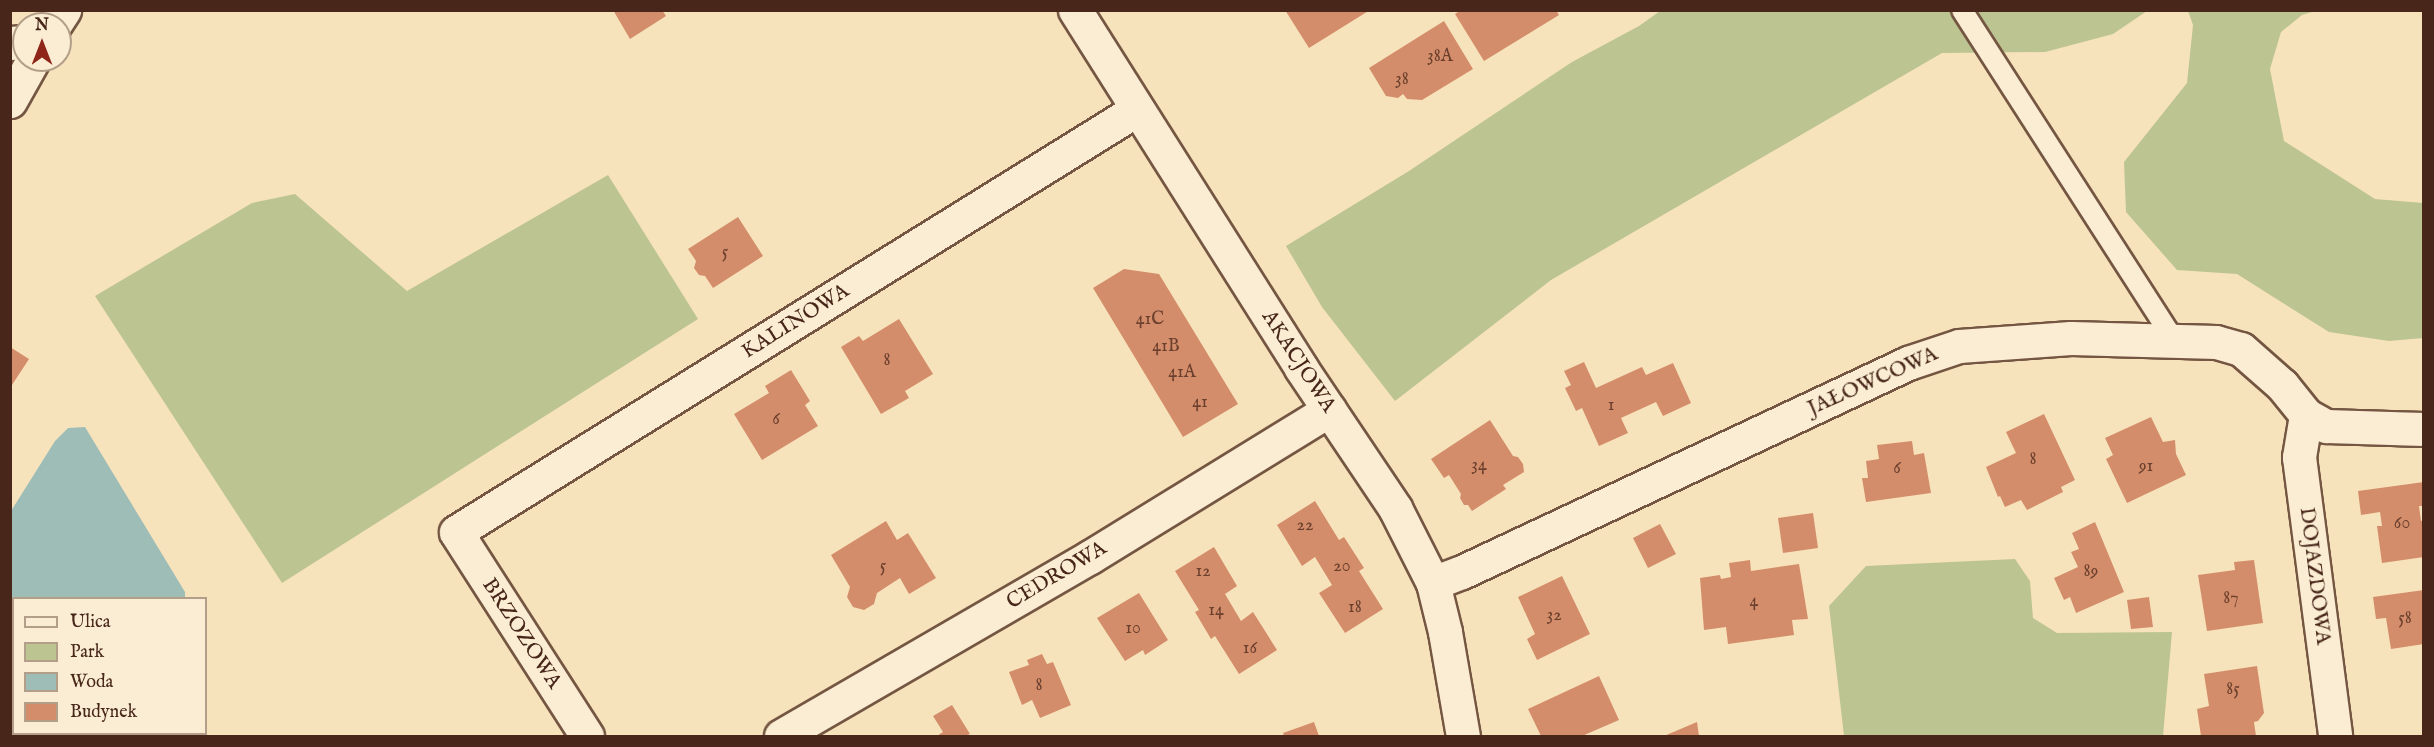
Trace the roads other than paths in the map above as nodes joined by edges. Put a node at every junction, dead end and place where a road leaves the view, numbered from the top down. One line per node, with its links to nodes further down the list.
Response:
1 (1075, 10): 5 (street, AKACJOWA)
2 (1962, 10): 6 (lane)
3 (26, 72): 4 (street)
4 (10, 101)
5 (1136, 110): 7 (street, AKACJOWA); 10 (street, KALINOWA)
6 (2173, 339): 8 (street, JAŁOWCOWA); 11 (street, JAŁOWCOWA)
7 (1329, 410): 11 (street, AKACJOWA); 13 (street, CEDROWA)
8 (2306, 415): 9 (street, JAŁOWCOWA); 15 (street, DOJAZDOWA)
9 (2424, 429)
10 (456, 532): 12 (street, BRZOZOWA)
11 (1433, 582): 14 (street, AKACJOWA)
12 (586, 736)
13 (781, 736)
14 (1463, 736)
15 (2335, 736)

